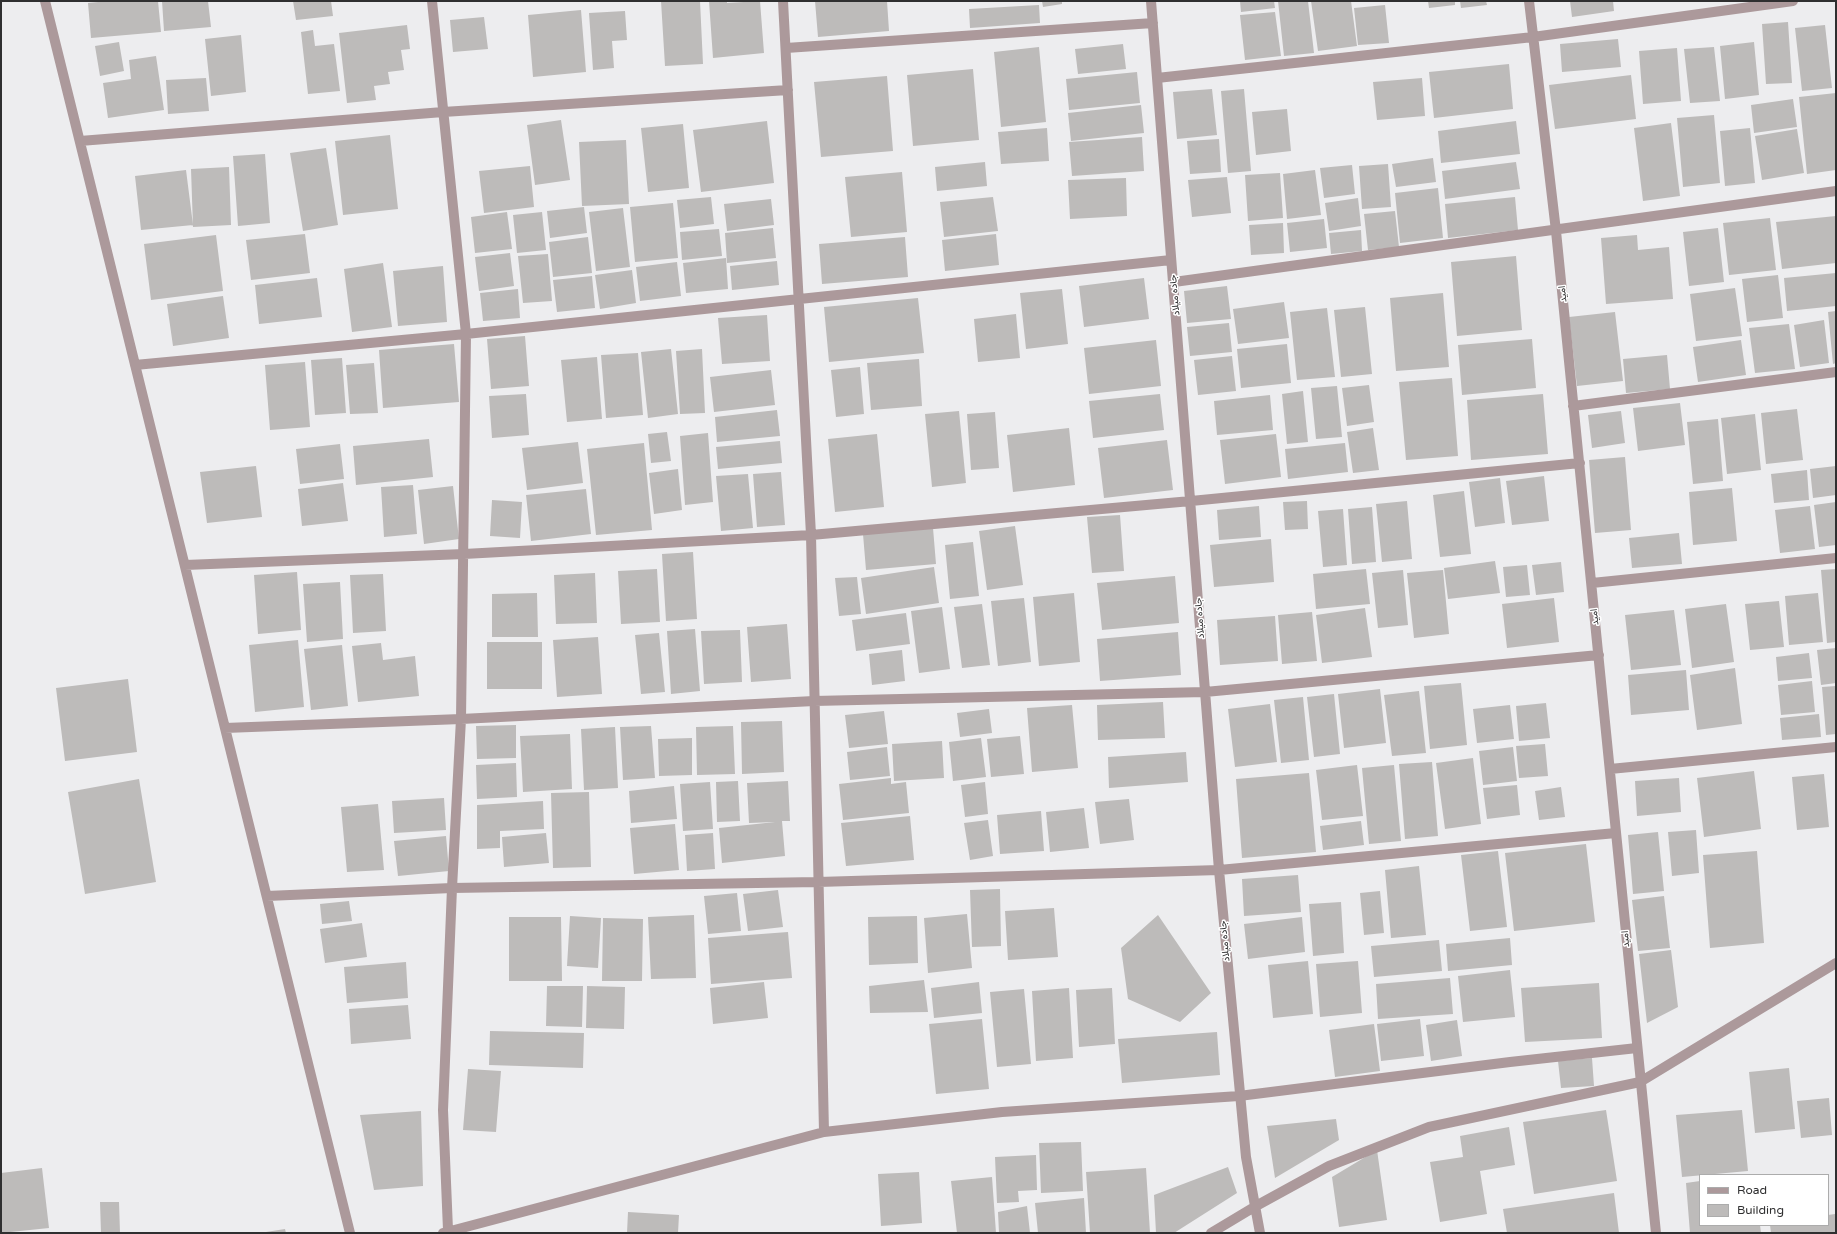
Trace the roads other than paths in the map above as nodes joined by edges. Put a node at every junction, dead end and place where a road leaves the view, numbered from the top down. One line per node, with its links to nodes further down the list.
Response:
1 (45, 1): 13 (street)
2 (432, 1): 12 (street)
3 (783, 1): 9 (street)
4 (1151, 1): 7 (street, جاده میلاد)
5 (1529, 1): 8 (street, امید)
6 (1793, 1): 8 (street)
7 (1153, 23): 9 (street); 10 (street, جاده میلاد)
8 (1533, 38): 10 (street); 15 (street, امید)
9 (786, 48): 11 (street)
10 (1157, 78): 16 (street, جاده میلاد)
11 (788, 90): 12 (street); 18 (street)
12 (443, 112): 13 (street); 19 (street)
13 (80, 141): 20 (street)
14 (1836, 191): 15 (street)
15 (1556, 230): 17 (street); 22 (street, امید)
16 (1171, 260): 17 (street, جاده میلاد); 18 (street)
17 (1174, 282): 24 (street, جاده میلاد)
18 (799, 298): 19 (street); 25 (street)
19 (466, 334): 20 (street); 26 (street)
20 (135, 365): 28 (street)
21 (1836, 372): 22 (street)
22 (1574, 406): 23 (street, امید)
23 (1580, 463): 24 (street); 29 (street, امید)
24 (1191, 501): 25 (street); 31 (street, جاده میلاد)
25 (811, 535): 26 (street); 32 (street)
26 (464, 554): 28 (street); 33 (street)
27 (1836, 558): 29 (street)
28 (185, 565): 34 (street)
29 (1592, 583): 30 (street, امید)
30 (1599, 654): 31 (street); 36 (street, امید)
31 (1206, 692): 32 (street); 38 (street, جاده میلاد)
32 (814, 701): 33 (street); 39 (street)
33 (461, 719): 34 (street); 40 (street)
34 (225, 728): 41 (street)
35 (1836, 747): 36 (street)
36 (1610, 769): 37 (street, امید)
37 (1616, 833): 38 (street); 43 (street, امید)
38 (1219, 870): 39 (street); 45 (street, جاده میلاد)
39 (818, 882): 40 (street); 46 (street)
40 (452, 888): 41 (street); 48 (street)
41 (267, 896): 49 (street)
42 (1836, 963): 44 (street)
43 (1637, 1048): 44 (street, امید); 45 (street)
44 (1640, 1082): 47 (street); 52 (street, امید)
45 (1239, 1096): 46 (street); 47 (street, جاده میلاد)
46 (824, 1132): 48 (street)
47 (1256, 1206): 50 (street); 51 (street, جاده میلاد)
48 (445, 1232)
49 (350, 1233)
50 (1211, 1233)
51 (1260, 1233)
52 (1656, 1233)

